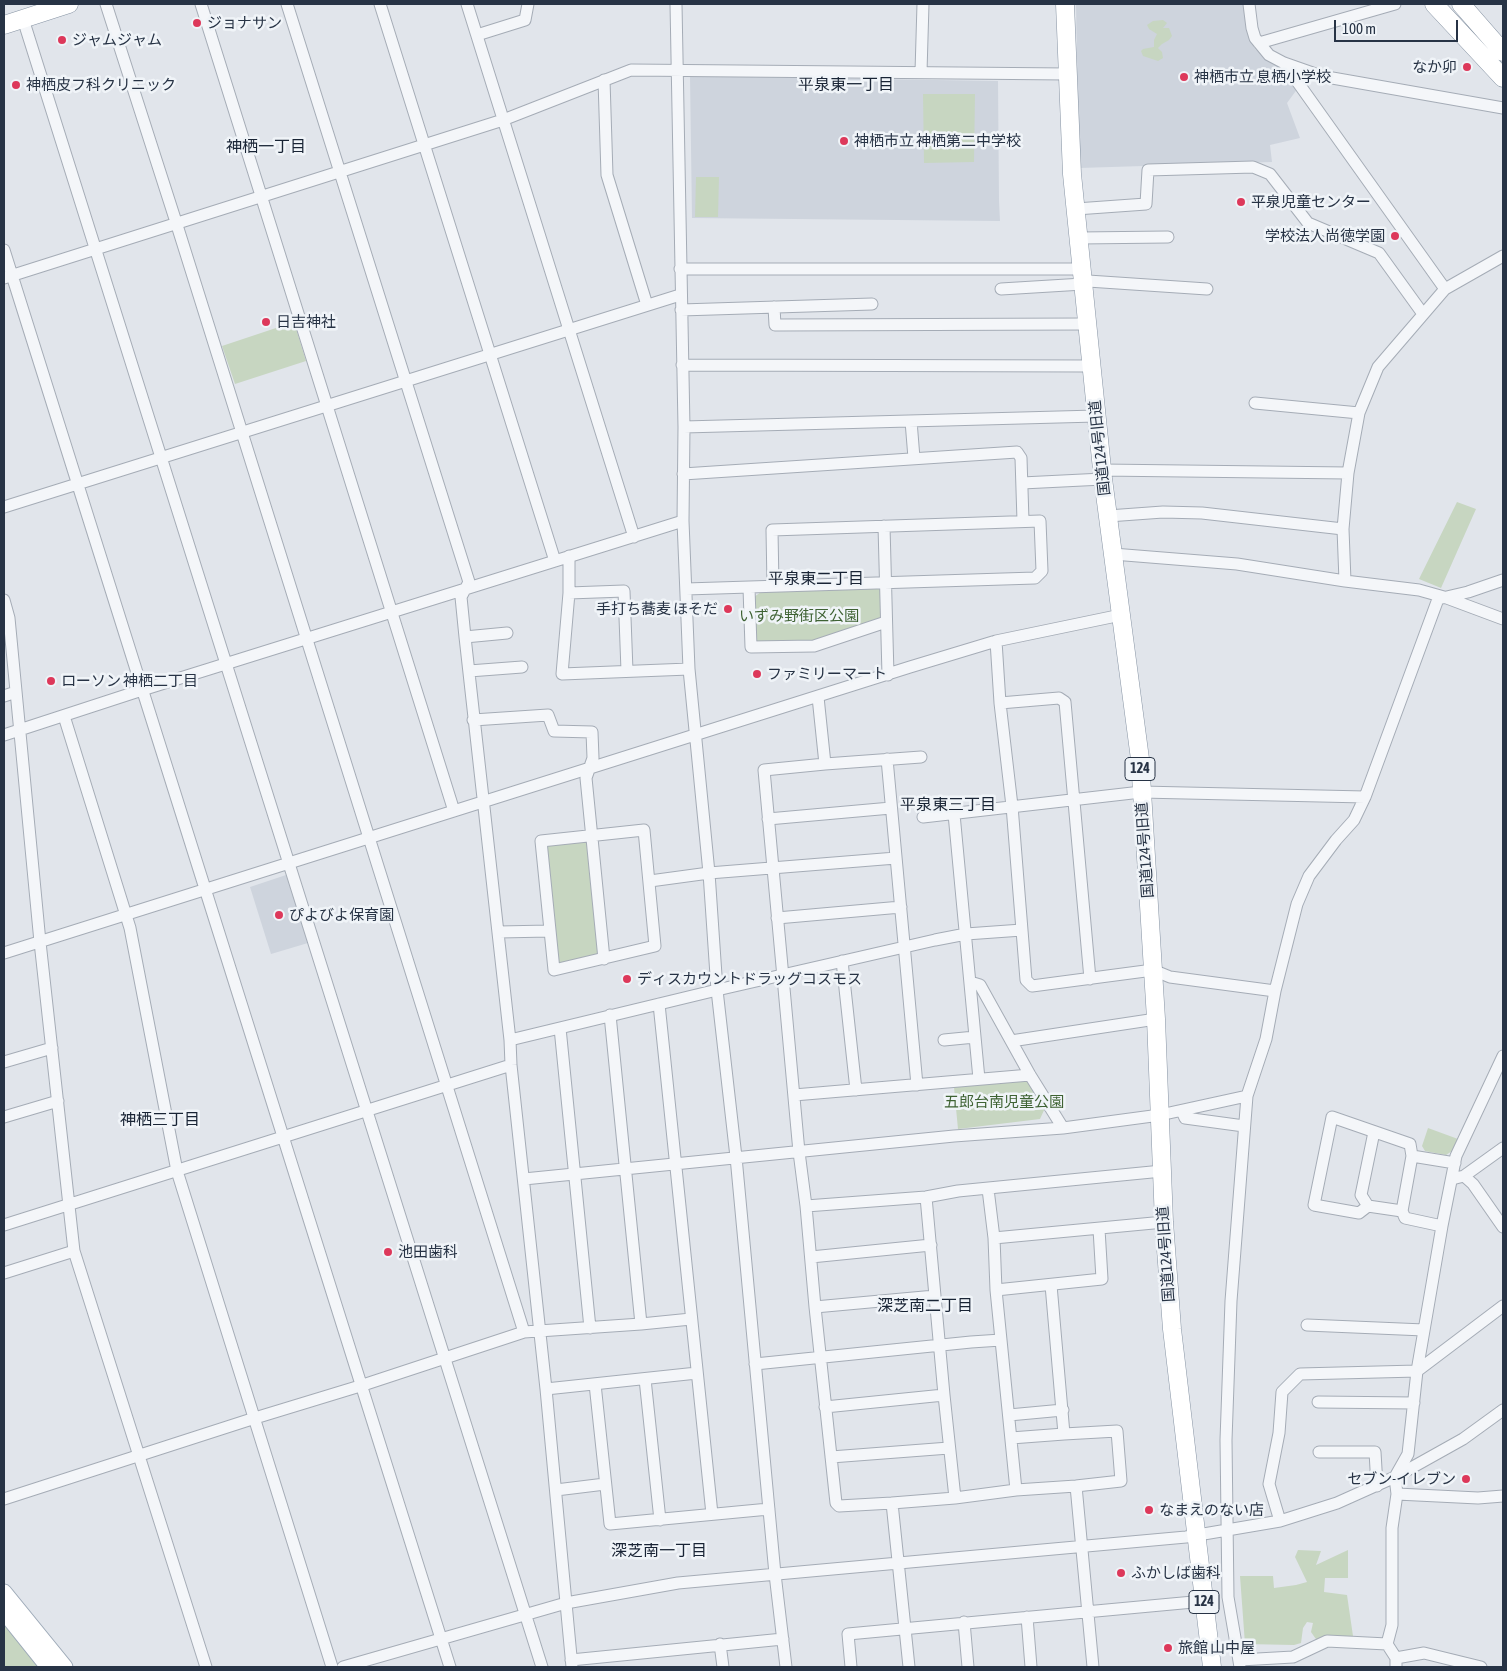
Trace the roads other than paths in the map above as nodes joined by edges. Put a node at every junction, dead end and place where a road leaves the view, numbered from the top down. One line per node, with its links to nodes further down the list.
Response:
1 (69, 4): 15 (highway)
2 (106, 4): 32 (street)
3 (201, 4): 30 (street)
4 (287, 4): 29 (street)
5 (380, 4): 28 (street)
6 (467, 4): 17 (street)
7 (528, 4): 17 (street)
8 (676, 4): 21 (street)
9 (922, 4): 22 (street)
10 (1065, 4): 23 (highway, 国道124号旧道 / 124)
11 (1249, 4): 18 (street)
12 (1395, 4): 18 (street)
13 (1434, 4): 24 (highway)
14 (1461, 4): 19 (highway)
15 (23, 18): 16 (highway); 35 (street)
16 (4, 25)
17 (477, 35): 27 (street)
18 (1259, 43): 20 (street)
19 (1503, 52)
20 (1284, 63): 26 (street); 43 (street)
21 (676, 70): 22 (street); 25 (street); 38 (street)
22 (921, 72): 23 (street)
23 (1067, 74): 31 (highway, 国道124号旧道 / 124)
24 (1503, 78)
25 (604, 80): 27 (street); 46 (street)
26 (1503, 108)
27 (503, 120): 28 (street); 51 (street)
28 (425, 145): 29 (street); 52 (street)
29 (340, 172): 30 (street); 55 (street)
30 (262, 197): 32 (street); 57 (street)
31 (1076, 209): 34 (highway, 国道124号旧道 / 124); 49 (street)
32 (176, 222): 35 (street); 62 (street)
33 (1168, 237): 34 (street)
34 (1079, 238): 40 (highway, 国道124号旧道 / 124)
35 (96, 248): 39 (street); 63 (street)
36 (4, 250): 39 (street)
37 (1503, 256): 43 (street)
38 (680, 269): 40 (street); 44 (street)
39 (8, 276): 69 (street)
40 (1083, 277): 41 (street); 42 (street); 50 (highway, 国道124号旧道 / 124)
41 (1001, 289)
42 (1208, 289)
43 (1445, 289): 49 (street)
44 (680, 295): 46 (street); 48 (street)
45 (872, 304): 47 (street)
46 (647, 305): 51 (street)
47 (774, 308): 48 (street); 50 (street)
48 (681, 310): 53 (street)
49 (1423, 314): 58 (street)
50 (1087, 324): 54 (highway, 国道124号旧道 / 124)
51 (570, 330): 52 (street); 76 (street)
52 (490, 354): 55 (street); 79 (street)
53 (682, 365): 54 (street); 61 (street)
54 (1091, 366): 59 (highway, 国道124号旧道 / 124)
55 (406, 380): 57 (street); 86 (street)
56 (1255, 403): 58 (street)
57 (327, 405): 62 (street); 90 (street)
58 (1359, 413): 65 (street)
59 (1096, 416): 60 (street); 67 (highway, 国道124号旧道 / 124)
60 (911, 421): 61 (street); 64 (street)
61 (684, 427): 66 (street)
62 (242, 432): 63 (street); 96 (street)
63 (162, 457): 69 (street); 99 (street)
64 (914, 458): 66 (street); 68 (street)
65 (1348, 473): 67 (street); 75 (street)
66 (683, 474): 72 (street)
67 (1103, 474): 68 (street); 71 (highway, 国道124号旧道 / 124)
68 (1022, 483): 73 (street)
69 (78, 484): 70 (street); 105 (street)
70 (4, 506)
71 (1108, 516): 75 (street); 77 (highway, 国道124号旧道 / 124)
72 (683, 521): 76 (street); 85 (street)
73 (1023, 521): 74 (street); 82 (street)
74 (884, 526): 82 (street); 83 (street)
75 (1343, 529): 81 (street)
76 (634, 537): 78 (street)
77 (1113, 554): 81 (street); 91 (highway, 国道124号旧道 / 124)
78 (569, 556): 79 (street); 87 (street)
79 (555, 561): 86 (street)
80 (1503, 580): 88 (street)
81 (1345, 581): 88 (street)
82 (886, 584): 83 (street); 93 (street)
83 (773, 586): 84 (street)
84 (749, 588): 85 (street); 93 (street)
85 (686, 589): 101 (street)
86 (465, 590): 90 (street); 95 (street)
87 (569, 593): 103 (street); 103 (street)
88 (1444, 597): 92 (street); 120 (street)
89 (4, 600): 98 (street)
90 (392, 612): 96 (street); 125 (street)
91 (1121, 615): 97 (street); 119 (highway, 国道124号旧道 / 124)
92 (1503, 619)
93 (886, 622): 104 (street)
94 (507, 633): 95 (street)
95 (465, 637): 102 (street)
96 (307, 640): 99 (street); 130 (street)
97 (996, 641): 104 (street); 109 (street)
98 (8, 651): 106 (street)
99 (227, 664): 105 (street); 132 (street)
100 (522, 667): 102 (street)
101 (689, 670): 103 (street); 114 (street)
102 (468, 671): 111 (street)
103 (627, 672)
104 (888, 675): 108 (street)
105 (142, 690): 110 (street); 136 (street)
106 (16, 692): 107 (street); 112 (street)
107 (4, 696)
108 (818, 697): 114 (street); 117 (street)
109 (1000, 703): 121 (street); 123 (street)
110 (64, 716): 112 (street); 138 (street)
111 (473, 720): 118 (street); 122 (street)
112 (20, 730): 113 (street); 144 (street)
113 (4, 736)
114 (696, 736): 118 (street); 134 (street)
115 (921, 757): 116 (street)
116 (887, 759): 117 (street); 124 (street)
117 (825, 764): 128 (street)
118 (588, 770): 122 (street); 129 (street)
119 (1142, 792): 120 (street); 121 (street); 149 (highway, 国道124号旧道 / 124)
120 (1365, 797): 154 (street)
121 (1074, 799): 123 (street); 151 (street)
122 (483, 802): 125 (street); 142 (street)
123 (1012, 806): 126 (street); 140 (street)
124 (891, 808): 128 (street); 131 (street)
125 (454, 811): 130 (street)
126 (954, 814): 127 (street); 143 (street)
127 (923, 817)
128 (768, 819): 133 (street)
129 (592, 834): 135 (street); 141 (street); 147 (street)
130 (369, 837): 132 (street); 169 (street)
131 (896, 858): 133 (street); 137 (street)
132 (289, 863): 136 (street); 176 (street)
133 (773, 868): 134 (street); 139 (street)
134 (709, 873): 135 (street); 153 (street)
135 (650, 881): 147 (street)
136 (204, 890): 138 (street); 182 (street)
137 (901, 907): 139 (street); 145 (street)
138 (126, 914): 144 (street); 190 (street)
139 (777, 918): 150 (street)
140 (1022, 930): 143 (street); 151 (street)
141 (549, 931): 142 (street); 147 (street)
142 (499, 932): 160 (street)
143 (966, 934): 145 (street); 152 (street)
144 (40, 942): 146 (street); 163 (street)
145 (904, 947): 148 (street); 170 (street)
146 (4, 953)
147 (604, 959)
148 (842, 961): 150 (street); 171 (street)
149 (1153, 970): 151 (street); 154 (street); 157 (highway, 国道124号旧道 / 124)
150 (782, 975): 153 (street); 172 (street)
151 (1090, 978)
152 (970, 982): 159 (street); 162 (street)
153 (717, 990): 155 (street); 186 (street)
154 (1275, 991): 173 (street)
155 (659, 1004): 156 (street); 187 (street)
156 (610, 1015): 158 (street); 189 (street)
157 (1156, 1019): 162 (street); 177 (highway, 国道124号旧道 / 124)
158 (560, 1028): 160 (street); 192 (street)
159 (975, 1037): 161 (street); 168 (street)
160 (510, 1040): 166 (street)
161 (944, 1040)
162 (1011, 1041): 167 (street)
163 (52, 1048): 165 (street); 174 (street)
164 (1503, 1056): 188 (street)
165 (4, 1062)
166 (511, 1065): 169 (street); 193 (street)
167 (1030, 1075): 168 (street); 180 (street)
168 (979, 1079): 170 (street)
169 (447, 1086): 176 (street); 222 (street)
170 (917, 1086): 171 (street)
171 (856, 1090): 172 (street)
172 (794, 1095): 184 (street)
173 (1247, 1096): 175 (street); 179 (street)
174 (58, 1101): 178 (street); 197 (street)
175 (1182, 1110): 177 (street); 179 (street)
176 (367, 1111): 182 (street); 226 (street)
177 (1160, 1115): 180 (street); 191 (highway, 国道124号旧道 / 124)
178 (4, 1117)
179 (1244, 1126): 263 (street)
180 (1063, 1128): 184 (street)
181 (1374, 1132): 185 (street); 199 (street); 199 (street)
182 (282, 1138): 190 (street); 232 (street)
183 (1503, 1148): 194 (street)
184 (799, 1152): 186 (street); 198 (street)
185 (1412, 1156): 188 (street); 200 (street)
186 (736, 1158): 187 (street); 227 (street)
187 (676, 1163): 189 (street); 216 (street)
188 (1455, 1164): 194 (street)
189 (625, 1168): 192 (street); 217 (street)
190 (177, 1171): 197 (street); 241 (street)
191 (1162, 1171): 195 (street); 201 (highway, 国道124号旧道 / 124)
192 (574, 1174): 193 (street); 219 (street)
193 (524, 1179): 221 (street)
194 (1463, 1180): 203 (street); 204 (street)
195 (988, 1189): 196 (street); 206 (street)
196 (926, 1197): 198 (street); 207 (street)
197 (68, 1204): 202 (street); 208 (street)
198 (806, 1206): 209 (street)
199 (1368, 1206): 200 (street)
200 (1402, 1211): 203 (street)
201 (1164, 1222): 205 (street); 264 (highway, 国道124号旧道 / 124)
202 (4, 1225)
203 (1442, 1226): 220 (street)
204 (1503, 1227)
205 (1099, 1229): 206 (street); 211 (street)
206 (994, 1238): 212 (street)
207 (931, 1245): 209 (street); 213 (street)
208 (74, 1251): 210 (street); 246 (street)
209 (811, 1257): 215 (street)
210 (4, 1273)
211 (1051, 1285): 212 (street); 238 (street)
212 (996, 1290): 223 (street)
213 (936, 1296): 215 (street); 224 (street)
214 (1503, 1306): 228 (street)
215 (815, 1307): 225 (street)
216 (691, 1319): 217 (street); 229 (street)
217 (641, 1324): 219 (street)
218 (1308, 1325): 220 (street)
219 (590, 1328): 221 (street)
220 (1424, 1330): 228 (street)
221 (539, 1331): 222 (street); 233 (street)
222 (524, 1332): 226 (street)
223 (1001, 1340): 224 (street); 240 (street)
224 (940, 1346): 225 (street); 234 (street)
225 (820, 1358): 227 (street); 237 (street)
226 (445, 1359): 232 (street); 273 (street)
227 (755, 1364): 259 (street)
228 (1417, 1371): 236 (street); 262 (street)
229 (697, 1373): 230 (street); 260 (street)
230 (645, 1378): 231 (street); 261 (street)
231 (595, 1384): 233 (street); 249 (street)
232 (360, 1386): 241 (street); 277 (street)
233 (546, 1389): 252 (street)
234 (944, 1395): 237 (street); 244 (street)
235 (1318, 1402): 236 (street)
236 (1414, 1403): 248 (street)
237 (825, 1407): 247 (street)
238 (1063, 1410): 240 (street); 242 (street)
239 (1503, 1410): 248 (street)
240 (1009, 1416): 243 (street)
241 (255, 1418): 246 (street); 287 (street)
242 (1064, 1434): 243 (street); 250 (street)
243 (1011, 1438): 253 (street)
244 (949, 1448): 247 (street); 256 (street)
245 (1319, 1452): 251 (street)
246 (139, 1456): 257 (street); 286 (street)
247 (831, 1457): 258 (street)
248 (1395, 1477): 251 (street); 254 (street)
249 (605, 1484): 252 (street); 261 (street)
250 (1076, 1486): 253 (street); 265 (street)
251 (1377, 1486): 262 (street)
252 (556, 1490): 270 (street)
253 (1016, 1490): 256 (street)
254 (1397, 1494): 255 (street); 280 (street)
255 (1503, 1496)
256 (954, 1498): 258 (street)
257 (4, 1499)
258 (892, 1502): 266 (street)
259 (769, 1509): 260 (street); 267 (street)
260 (712, 1514): 261 (street)
261 (660, 1520)
262 (1280, 1521): 263 (street)
263 (1226, 1531): 264 (street); 283 (street)
264 (1195, 1536): 265 (street); 269 (highway, 国道124号旧道 / 124)
265 (1083, 1546): 266 (street); 271 (street)
266 (898, 1563): 267 (street); 276 (street)
267 (775, 1574): 270 (street); 278 (street)
268 (4, 1592): 285 (main road)
269 (1204, 1600): 271 (street); 298 (highway, 国道124号旧道 / 124)
270 (566, 1603): 273 (street); 281 (street)
271 (1088, 1611): 274 (street); 297 (street)
272 (4, 1612): 284 (main road)
273 (525, 1614): 277 (street); 290 (street)
274 (1027, 1617): 275 (street); 296 (street)
275 (964, 1622): 276 (street); 295 (street)
276 (905, 1628): 293 (street); 294 (street)
277 (440, 1638): 288 (street); 289 (street)
278 (783, 1639): 279 (street); 292 (street)
279 (720, 1644): 281 (street); 291 (street)
280 (1387, 1644): 282 (street); 283 (street)
281 (572, 1663)
282 (1396, 1663): 299 (street)
283 (1240, 1664)
284 (48, 1667)
285 (65, 1667)
286 (206, 1667)
287 (332, 1667)
288 (343, 1667)
289 (450, 1667)
290 (542, 1667)
291 (723, 1667)
292 (786, 1667)
293 (851, 1667)
294 (909, 1667)
295 (968, 1667)
296 (1031, 1667)
297 (1093, 1667)
298 (1212, 1667)
299 (1481, 1667)

